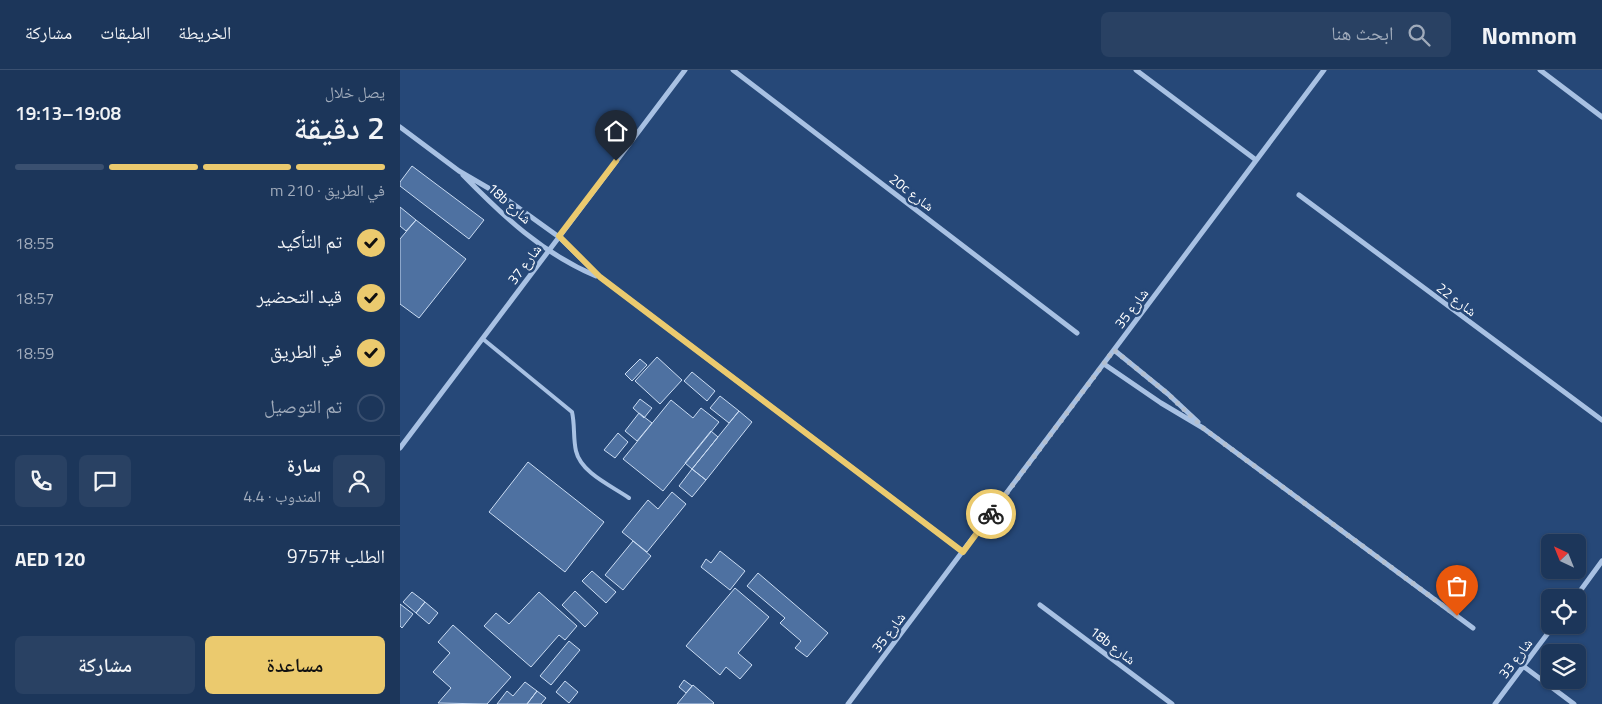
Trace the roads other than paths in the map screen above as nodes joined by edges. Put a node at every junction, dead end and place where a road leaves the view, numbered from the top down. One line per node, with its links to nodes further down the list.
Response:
1 (685, 70): 11 (street, شارع 37)
2 (733, 70): 14 (street, 20c شارع)
3 (1136, 70): 8 (street)
4 (1324, 70): 8 (street, شارع 35)
5 (1540, 70): 6 (street)
6 (1602, 116)
7 (400, 127): 9 (street, 18b شارع)
8 (1256, 160): 16 (street, شارع 35)
9 (459, 171): 11 (street, 18b شارع); 12 (street, 18b شارع)
10 (1299, 195): 18 (street, شارع 22)
11 (559, 236): 12 (street, شارع 37); 13 (street, 18b شارع)
12 (548, 252): 13 (street, 18b شارع); 15 (street, شارع 37)
13 (600, 277): 22 (street, 18b شارع)
14 (1077, 332)
15 (483, 339): 20 (street, شارع 37); 21 (lane)
16 (1114, 350): 17 (street, شارع 35); 19 (street)
17 (1104, 364): 19 (street); 22 (street, شارع 35)
18 (1602, 420)
19 (1203, 428): 26 (street)
20 (400, 448)
21 (629, 498)
22 (963, 552): 29 (street, شارع 35)
23 (1602, 561): 24 (street)
24 (1582, 589)
25 (1040, 605): 30 (street, 18b شارع)
26 (1473, 628)
27 (1547, 634): 28 (street, شارع 33)
28 (1523, 666): 31 (street, شارع 33); 32 (street)
29 (848, 704)
30 (1172, 704)
31 (1495, 704)
32 (1574, 704)

